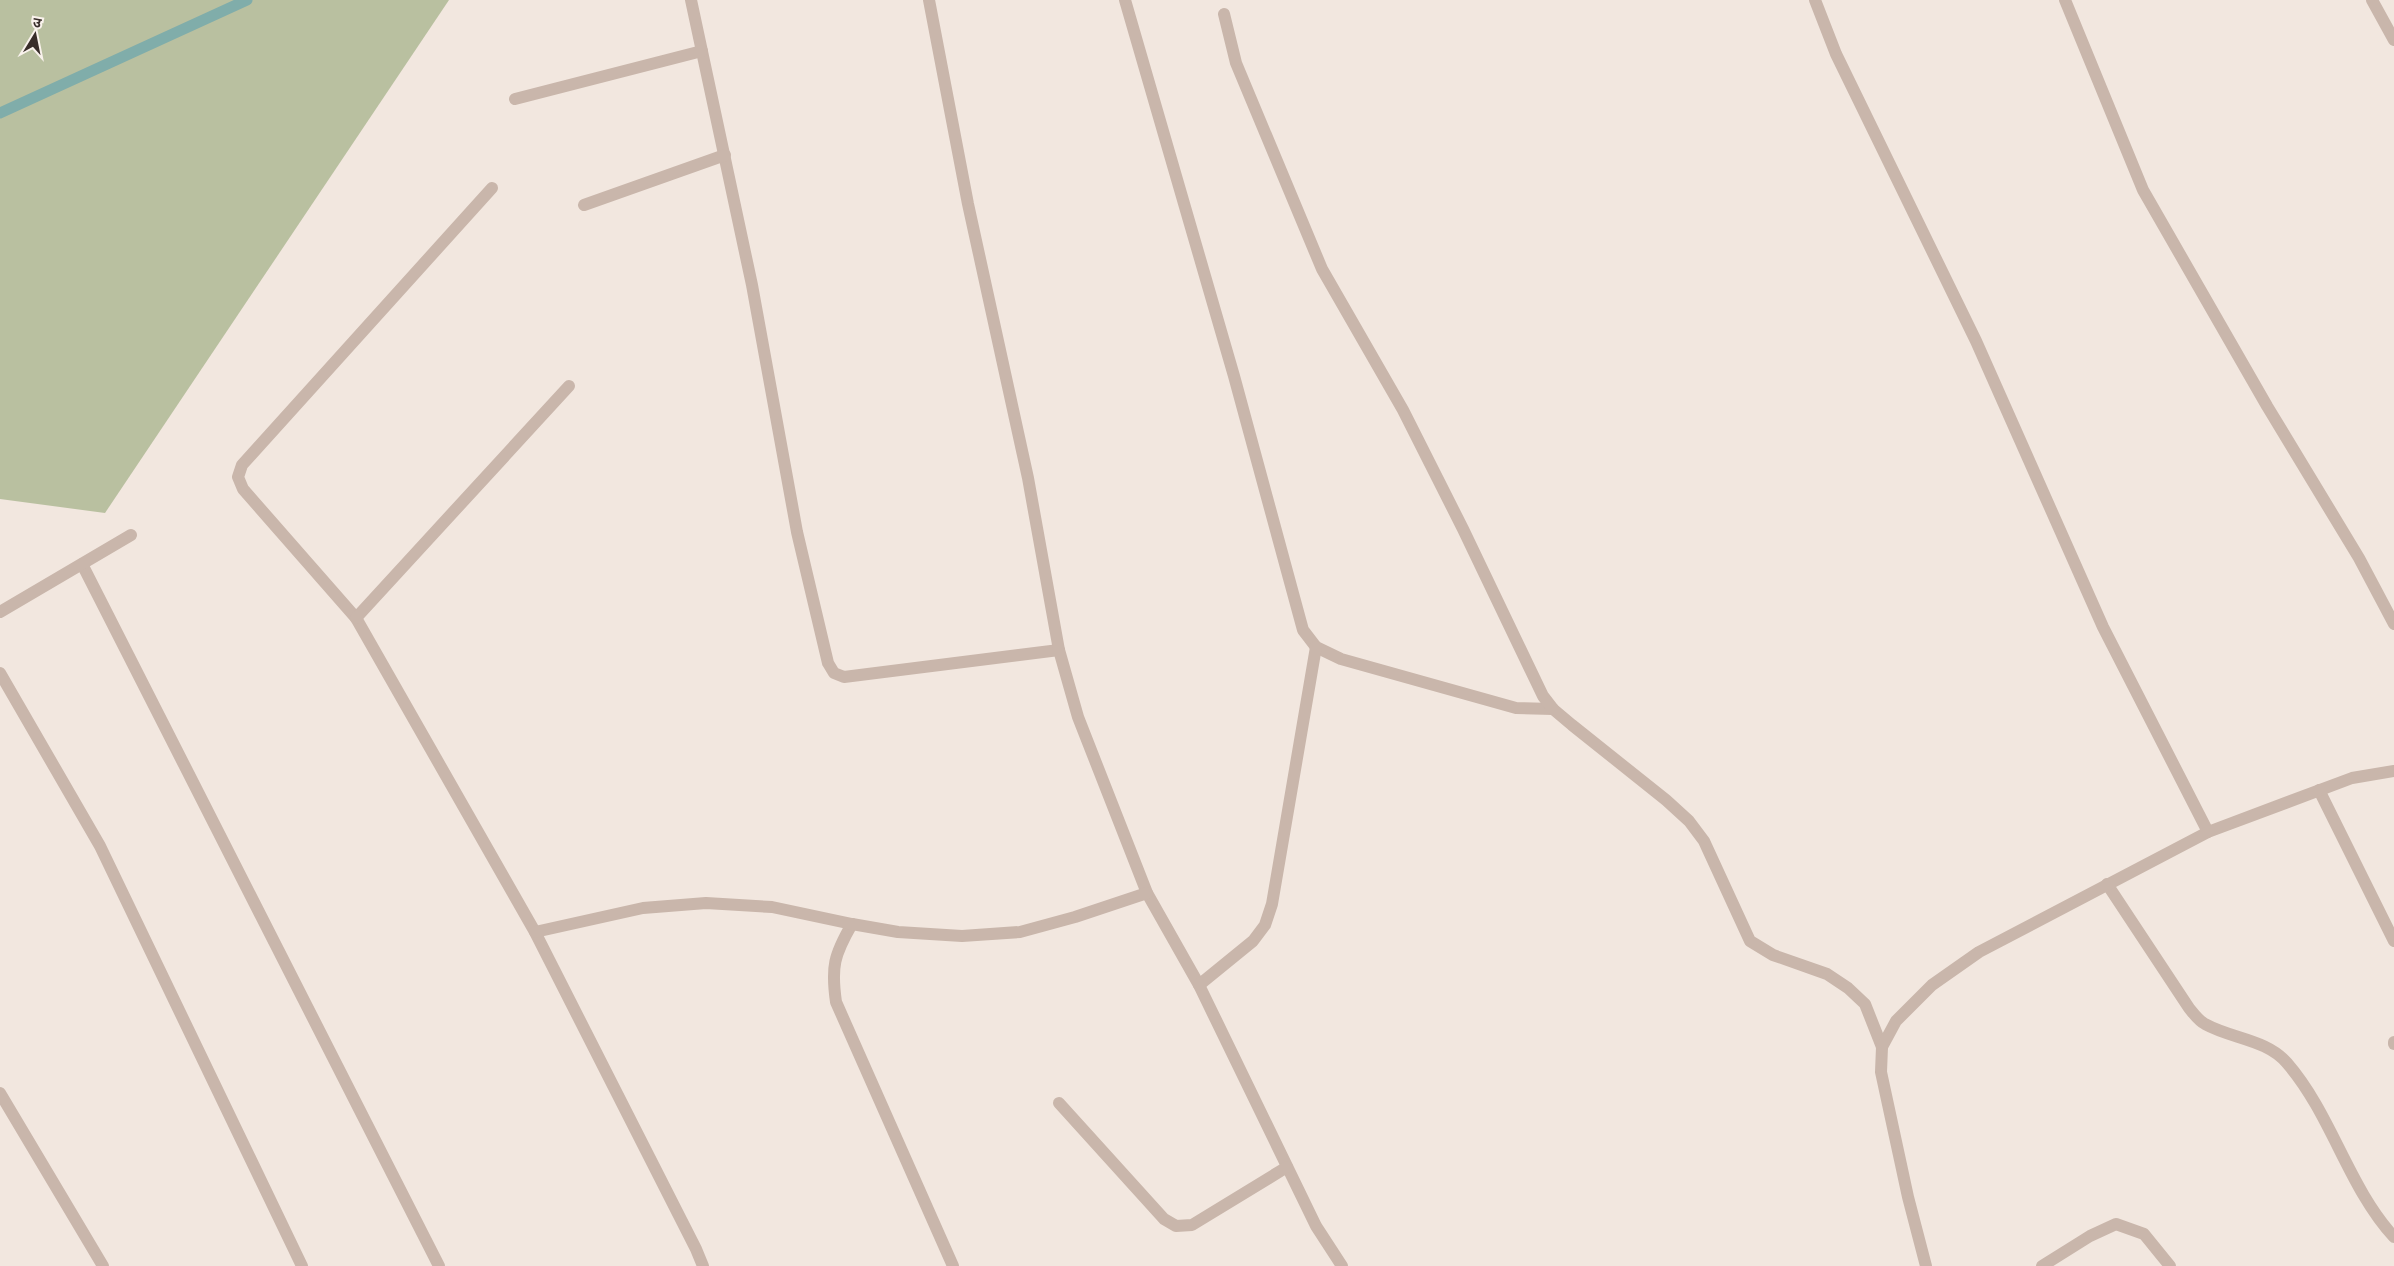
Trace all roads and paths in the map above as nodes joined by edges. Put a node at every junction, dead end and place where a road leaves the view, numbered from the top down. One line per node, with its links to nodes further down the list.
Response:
1 (691, 0): 9 (street)
2 (929, 0): 21 (street)
3 (1125, 0): 20 (street)
4 (1815, 0): 26 (street)
5 (2066, 0): 19 (street)
6 (2372, 0): 8 (street)
7 (1224, 14): 23 (street)
8 (2394, 40)
9 (702, 51): 10 (street); 11 (street)
10 (515, 99)
11 (724, 155): 13 (street); 21 (street)
12 (492, 188): 18 (street)
13 (584, 205)
14 (569, 386): 18 (street)
15 (131, 535): 16 (street)
16 (82, 564): 17 (street); 40 (street)
17 (0, 612)
18 (356, 618): 30 (street)
19 (2394, 624)
20 (1316, 647): 23 (street); 32 (street)
21 (1059, 650): 28 (street)
22 (0, 674): 39 (street)
23 (1553, 708): 33 (street)
24 (2394, 771): 25 (street)
25 (2319, 790): 26 (street); 31 (street)
26 (2208, 832): 27 (street)
27 (2107, 884): 33 (street); 37 (street)
28 (1147, 892): 29 (street); 32 (street)
29 (852, 924): 30 (street); 42 (street)
30 (535, 932): 41 (street)
31 (2394, 941)
32 (1199, 985): 36 (street)
33 (1882, 1047): 44 (street)
34 (0, 1093): 38 (street)
35 (1059, 1103): 36 (street)
36 (1287, 1167): 43 (street)
37 (2394, 1237)
38 (103, 1266)
39 (302, 1266)
40 (439, 1266)
41 (703, 1266)
42 (953, 1266)
43 (1342, 1266)
44 (1926, 1266)
45 (2042, 1266): 46 (street)
46 (2170, 1266)

